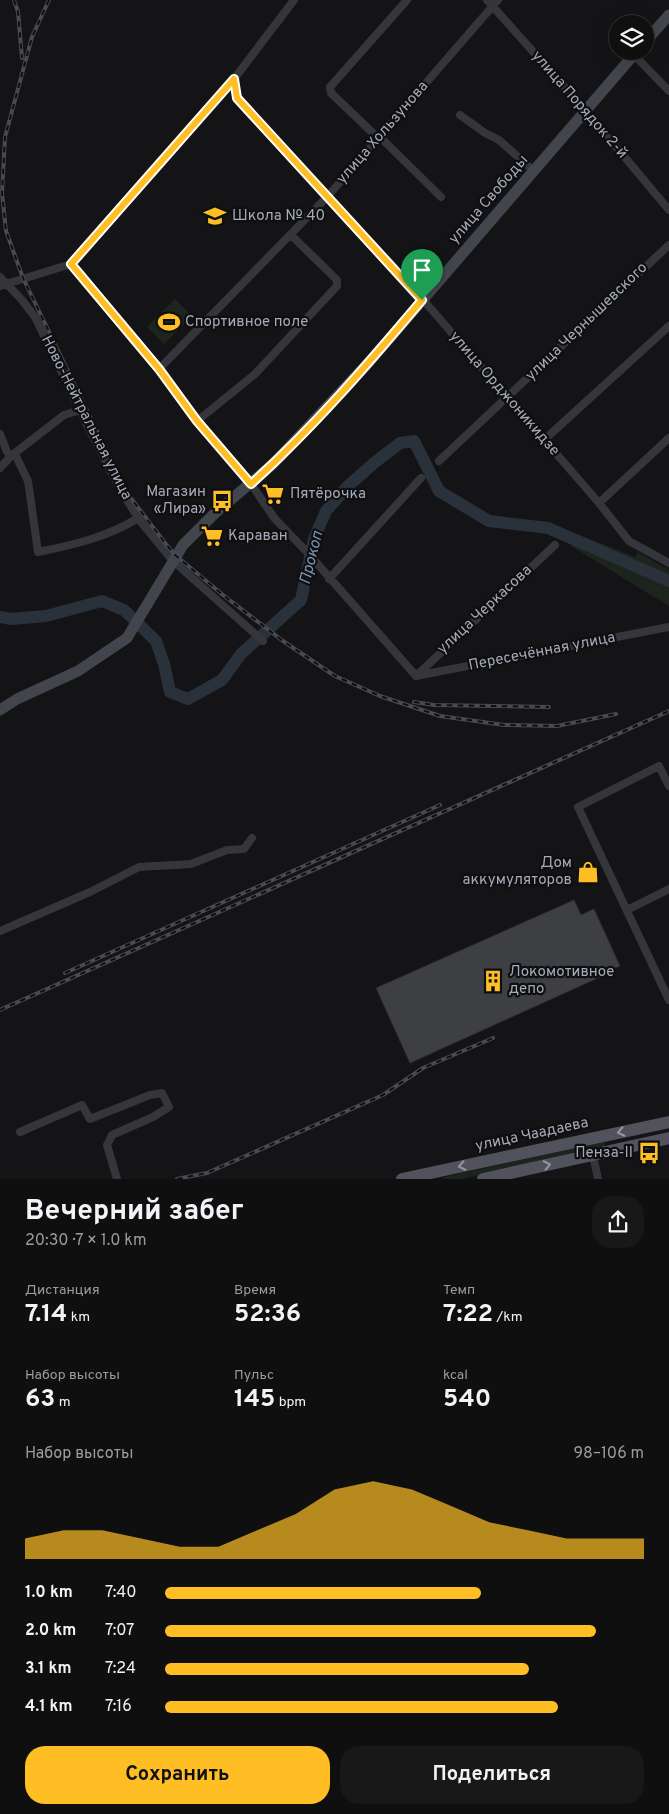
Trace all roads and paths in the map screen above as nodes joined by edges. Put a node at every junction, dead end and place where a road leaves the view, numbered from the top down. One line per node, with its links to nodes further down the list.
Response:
1 (294, 0): 8 (street)
2 (407, 0): 12 (street)
3 (492, 2): 10 (street, улица Порядок 2-й); 12 (street, улица Хользунова)
4 (669, 15): 5 (main road)
5 (654, 32)
6 (629, 60): 10 (main road, улица Свободы)
7 (641, 60): 9 (street)
8 (234, 79): 14 (street, улица Орджоникидзе); 19 (street)
9 (669, 91)
10 (586, 111): 13 (main road, улица Свободы); 16 (street, улица Порядок 2-й)
11 (460, 115): 13 (street)
12 (379, 137): 14 (street, улица Хользунова); 15 (street)
13 (534, 171): 22 (main road, улица Свободы)
14 (328, 196): 17 (street, улица Хользунова); 22 (street, улица Орджоникидзе)
15 (441, 198)
16 (669, 210)
17 (291, 235): 24 (street, улица Хользунова); 27 (street)
18 (669, 245): 25 (street, улица Чернышевского)
19 (71, 264): 21 (street); 24 (street)
20 (0, 277): 21 (street, Ново-Нейтральная улица)
21 (3, 285): 26 (street, Ново-Нейтральная улица)
22 (422, 300): 25 (street, улица Орджоникидзе); 35 (main road, улица Свободы)
23 (669, 326): 30 (street)
24 (159, 369): 27 (street)
25 (507, 398): 30 (street, улица Орджоникидзе); 32 (street, улица Чернышевского)
26 (80, 410): 31 (street); 37 (street, Ново-Нейтральная улица)
27 (197, 421): 35 (street)
28 (0, 434): 31 (street)
29 (669, 438): 36 (street)
30 (544, 440): 36 (street, улица Орджоникидзе)
31 (13, 455): 33 (street); 37 (street)
32 (439, 461)
33 (0, 468)
34 (421, 478): 41 (street)
35 (251, 484): 39 (main road, улица Свободы); 41 (street)
36 (599, 503): 40 (street, улица Орджоникидзе)
37 (138, 518): 39 (street, Ново-Нейтральная улица)
38 (555, 544): 44 (street, улица Черкасова)
39 (172, 560): 43 (street, Ново-Нейтральная улица); 45 (main road, улица Свободы)
40 (669, 562)
41 (329, 579): 44 (street)
42 (669, 627): 44 (street, Пересечённая улица)
43 (262, 641)
44 (416, 676)
45 (0, 710)
46 (669, 786): 49 (street)
47 (252, 838): 50 (street)
48 (669, 888): 49 (street)
49 (626, 910): 51 (street)
50 (0, 932)
51 (668, 996)
52 (669, 1122): 56 (main road, улица Чаадаева, one-way to 56)
53 (20, 1132): 57 (street)
54 (669, 1138): 55 (main road)
55 (593, 1155): 59 (main road, one-way to 55); 60 (street)
56 (433, 1176): 58 (main road, улица Чаадаева)
57 (117, 1179)
58 (402, 1179)
59 (483, 1179)
60 (598, 1179)

